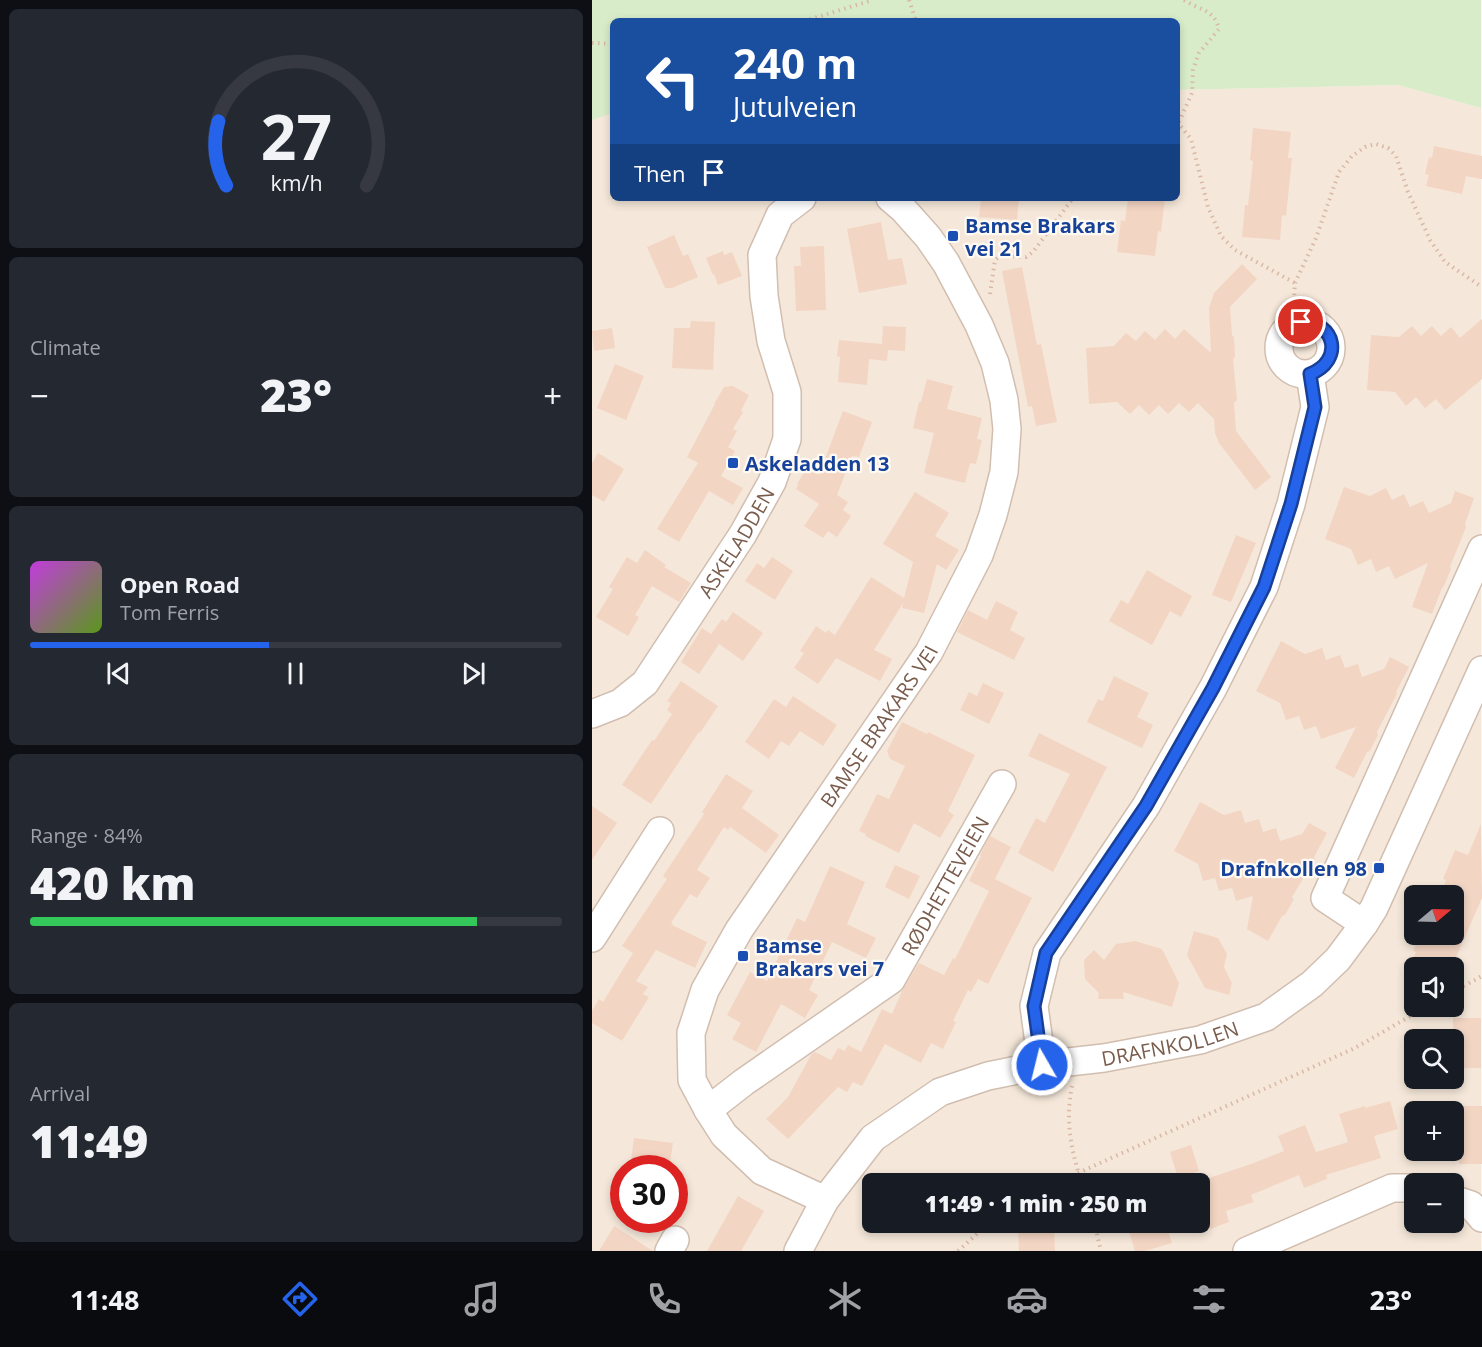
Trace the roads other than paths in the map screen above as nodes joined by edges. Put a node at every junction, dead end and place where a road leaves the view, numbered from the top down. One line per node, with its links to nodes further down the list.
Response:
1 (798, 201): 6 (street, ASKELADDEN)
2 (894, 201): 12 (street, BAMSE BRAKARS VEI)
3 (1310, 374): 3 (street); 11 (street)
4 (1482, 549): 9 (street)
5 (1482, 670): 9 (street, DRAFNKOLLEN)
6 (592, 714)
7 (1002, 784): 12 (street, RØDHETTEVEIEN)
8 (660, 831): 10 (street)
9 (1364, 924): 11 (street, DRAFNKOLLEN)
10 (592, 938)
11 (1042, 1065): 14 (street, DRAFNKOLLEN)
12 (708, 1110): 14 (street, BAMSE BRAKARS VEI)
13 (1404, 1188): 18 (street)
14 (825, 1200): 17 (street, DRAFNKOLLEN)
15 (1464, 1203): 16 (street)
16 (1482, 1218)
17 (798, 1251)
18 (1247, 1251)

